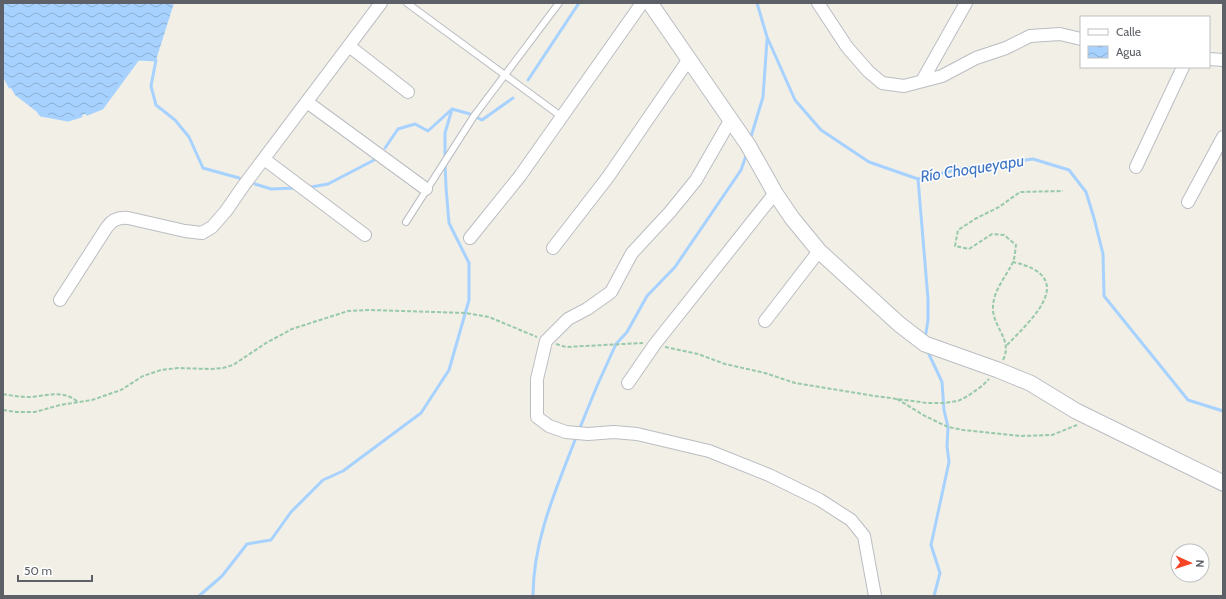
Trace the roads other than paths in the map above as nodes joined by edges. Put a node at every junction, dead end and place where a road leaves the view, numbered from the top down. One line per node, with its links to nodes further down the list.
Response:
1 (381, 3): 9 (street)
2 (407, 3): 14 (lane)
3 (559, 3): 14 (lane)
4 (642, 3): 18 (street)
5 (650, 3): 10 (street)
6 (818, 3): 15 (street)
7 (966, 3): 15 (street)
8 (1080, 39): 15 (street)
9 (349, 46): 16 (street); 17 (street)
10 (689, 59): 19 (street); 29 (street)
11 (1210, 59): 12 (street)
12 (1223, 60)
13 (1183, 68): 22 (street)
14 (505, 75): 18 (lane); 23 (lane)
15 (922, 81)
16 (408, 92)
17 (307, 102): 21 (street); 23 (street)
18 (562, 117): 28 (street)
19 (730, 119): 24 (street); 35 (street)
20 (1223, 137): 25 (street)
21 (264, 159): 27 (street); 31 (street)
22 (1136, 167)
23 (426, 189): 26 (lane)
24 (775, 193): 30 (street); 33 (street)
25 (1188, 202)
26 (406, 222)
27 (365, 236)
28 (470, 238)
29 (553, 248)
30 (819, 251): 32 (street); 34 (street)
31 (60, 300)
32 (765, 321)
33 (628, 383)
34 (1223, 483)
35 (875, 596)

